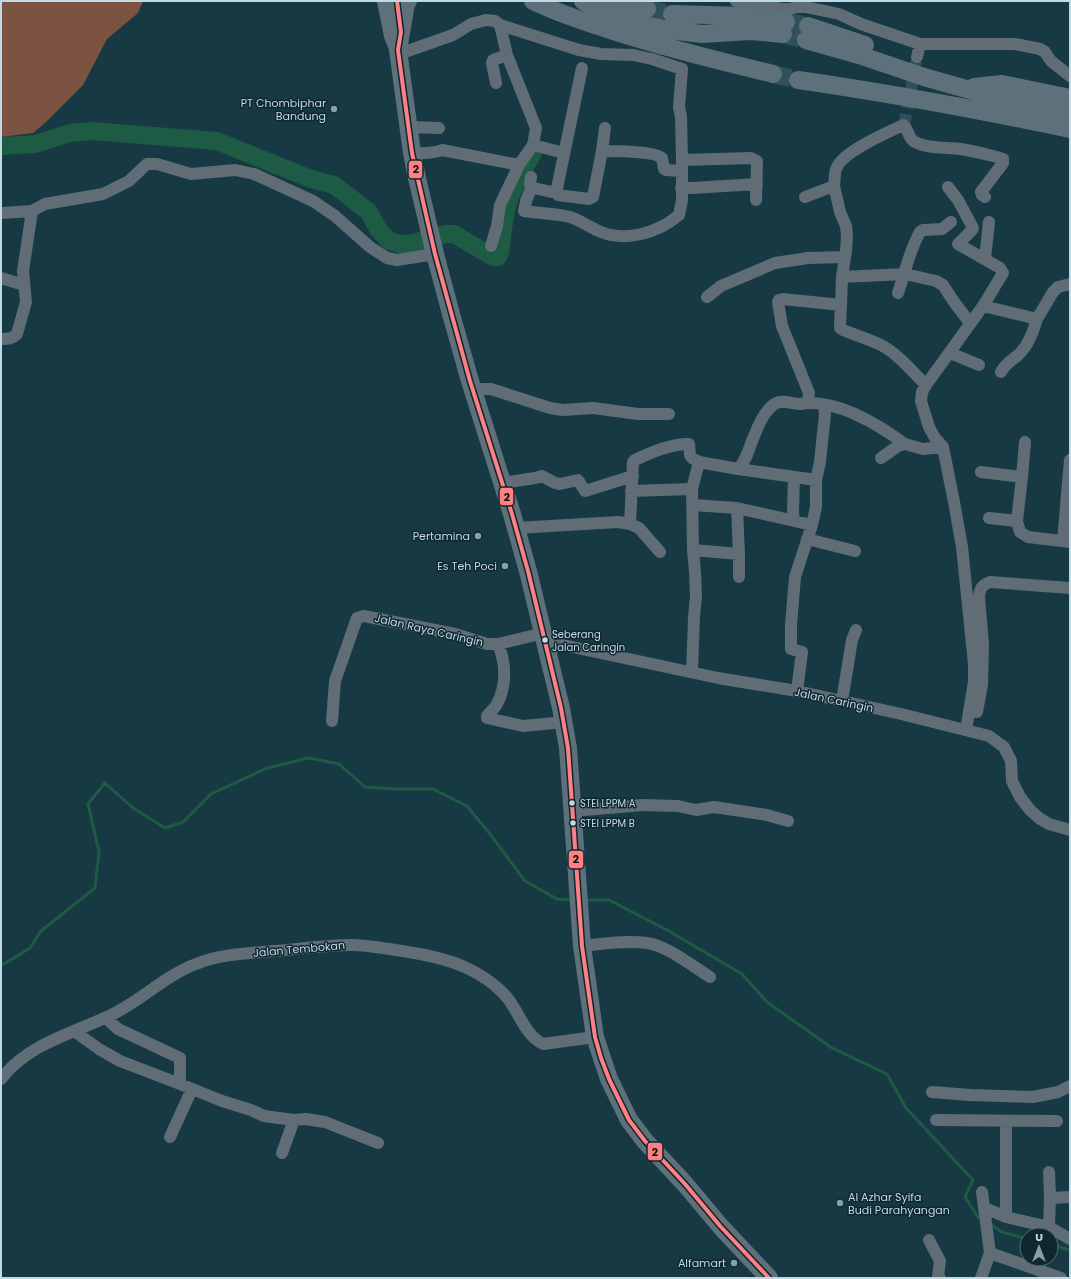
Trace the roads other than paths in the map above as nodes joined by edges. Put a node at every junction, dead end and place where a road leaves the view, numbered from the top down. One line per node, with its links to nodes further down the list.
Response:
1 (386, 1): 17 (highway)
2 (397, 1): 17 (highway)
3 (408, 1): 17 (highway)
4 (533, 1): 14 (highway)
5 (558, 1): 14 (highway)
6 (583, 1): 13 (highway)
7 (614, 1): 11 (highway)
8 (736, 1): 9 (street)
9 (753, 2): 13 (street)
10 (823, 6): 13 (street); 18 (street)
11 (647, 9)
12 (672, 14): 13 (highway)
13 (783, 17)
14 (592, 24): 22 (highway)
15 (500, 25): 17 (street); 19 (street); 38 (street)
16 (807, 33): 26 (highway)
17 (398, 43): 29 (highway)
18 (920, 44): 20 (street); 23 (street)
19 (506, 55): 25 (street); 33 (street)
20 (917, 57)
21 (582, 68): 36 (street)
22 (773, 74)
23 (1070, 76)
24 (798, 80): 32 (highway)
25 (496, 83)
26 (963, 88): 27 (highway); 28 (highway)
27 (1070, 98)
28 (1070, 115)
29 (408, 126): 30 (street); 35 (highway)
30 (439, 128)
31 (605, 128): 34 (street)
32 (1070, 129)
33 (533, 146): 36 (street); 37 (street)
34 (602, 151): 38 (street); 43 (street)
35 (412, 153): 37 (street); 52 (highway)
36 (564, 153): 43 (street)
37 (519, 165): 51 (street)
38 (681, 165): 39 (street); 42 (street)
39 (757, 184): 42 (street); 46 (street)
40 (834, 186): 44 (street); 45 (street); 53 (street)
41 (948, 187): 54 (street)
42 (681, 188): 43 (street)
43 (556, 193)
44 (984, 193)
45 (804, 197)
46 (756, 200)
47 (32, 210): 48 (street); 52 (street); 58 (street)
48 (1, 213)
49 (951, 222): 55 (street)
50 (989, 222): 54 (street)
51 (491, 246)
52 (434, 251): 71 (highway)
53 (845, 257): 56 (street); 61 (street)
54 (985, 259): 63 (street)
55 (905, 274): 56 (street); 60 (street); 65 (street)
56 (842, 277): 62 (street)
57 (1, 278): 58 (street)
58 (24, 284): 66 (street)
59 (1070, 284): 64 (street)
60 (898, 293)
61 (707, 298)
62 (841, 305): 70 (street); 72 (street)
63 (983, 306): 64 (street); 65 (street)
64 (1036, 319): 69 (street)
65 (970, 323): 67 (street)
66 (1, 339)
67 (950, 353): 68 (street); 70 (street)
68 (979, 365)
69 (1001, 372)
70 (926, 385): 77 (street)
71 (474, 392): 74 (street); 87 (highway)
72 (808, 403): 73 (street); 81 (street)
73 (824, 405): 76 (street); 86 (street)
74 (669, 414)
75 (1025, 442): 85 (street)
76 (905, 444): 77 (street); 78 (street)
77 (943, 447): 106 (street)
78 (881, 458)
79 (1070, 460): 99 (street)
80 (699, 462): 81 (street); 83 (street); 88 (street)
81 (738, 469): 84 (street)
82 (981, 472): 85 (street)
83 (633, 476): 87 (street); 89 (street)
84 (794, 477): 86 (street); 93 (street)
85 (1022, 477): 94 (street)
86 (816, 480): 96 (street)
87 (502, 483): 97 (highway)
88 (692, 489): 89 (street); 90 (street)
89 (631, 491): 95 (street)
90 (693, 505): 91 (street); 100 (street)
91 (737, 508): 93 (street); 103 (street)
92 (989, 518): 94 (street)
93 (794, 520): 96 (street)
94 (1017, 521): 99 (street)
95 (630, 524): 97 (street); 102 (street)
96 (812, 524): 98 (street)
97 (516, 528): 108 (highway)
98 (807, 539): 101 (street); 111 (street)
99 (1066, 541)
100 (693, 550): 103 (street); 110 (street)
101 (854, 551)
102 (660, 552)
103 (740, 554): 104 (street)
104 (739, 577)
105 (1070, 588): 106 (street)
106 (973, 597): 115 (street)
107 (856, 630): 112 (street)
108 (546, 641): 109 (street, Jalan Raya Caringin); 110 (street, Jalan Caringin); 114 (highway)
109 (498, 644): 113 (street, Jalan Raya Caringin); 114 (street, Jalan Raya Caringin)
110 (692, 672): 111 (street, Jalan Caringin)
111 (797, 691): 112 (street, Jalan Caringin)
112 (842, 701): 115 (street, Jalan Caringin)
113 (332, 721)
114 (564, 722): 116 (highway)
115 (970, 731): 118 (street, Jalan Caringin)
116 (572, 811): 117 (street); 119 (highway)
117 (788, 821)
118 (1070, 830)
119 (582, 946): 120 (street); 123 (highway)
120 (710, 977)
121 (109, 1021): 122 (street, Jalan Tembokan); 123 (street, Jalan Tembokan); 125 (street)
122 (74, 1031): 124 (street, Jalan Tembokan); 125 (street)
123 (595, 1037): 147 (highway)
124 (1, 1079)
125 (180, 1084): 127 (street)
126 (1070, 1086): 128 (street)
127 (192, 1089): 129 (street); 133 (street)
128 (932, 1092)
129 (294, 1120): 134 (street); 135 (street)
130 (936, 1120): 131 (street)
131 (1006, 1121): 132 (street); 141 (street)
132 (1057, 1121)
133 (170, 1136)
134 (378, 1143)
135 (282, 1153)
136 (1049, 1172): 139 (street)
137 (982, 1192): 140 (street)
138 (1070, 1197): 139 (street)
139 (1050, 1198): 142 (street)
140 (985, 1212): 141 (street); 146 (street)
141 (1006, 1217): 142 (street)
142 (1049, 1227)
143 (1059, 1233): 144 (street)
144 (1070, 1239)
145 (929, 1240): 148 (street)
146 (990, 1253): 149 (street); 150 (street)
147 (769, 1278)
148 (940, 1278)
149 (981, 1278)
150 (1061, 1278)

